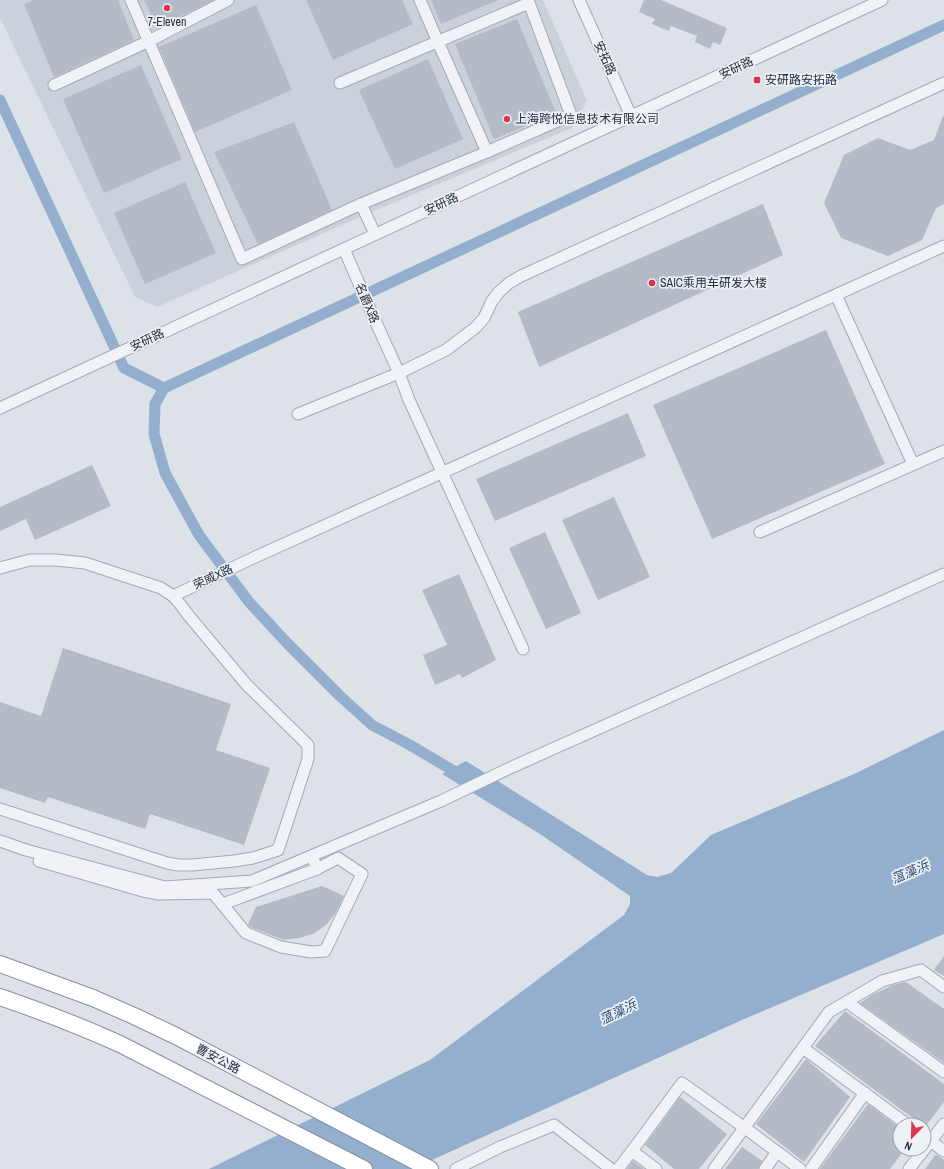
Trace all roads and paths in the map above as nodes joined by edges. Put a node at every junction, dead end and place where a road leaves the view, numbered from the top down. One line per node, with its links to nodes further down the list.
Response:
1 (131, 0): 7 (street)
2 (228, 0): 7 (street)
3 (420, 0): 8 (street)
4 (579, 0): 12 (street, 安拓路)
5 (882, 0): 12 (street, 安研路)
6 (528, 2): 8 (street); 13 (street)
7 (149, 41): 11 (street); 14 (street)
8 (438, 42): 9 (street); 13 (street)
9 (340, 83)
10 (944, 83): 19 (street)
11 (54, 85)
12 (631, 116): 15 (street, 安研路)
13 (487, 152): 14 (street)
14 (361, 204): 15 (street)
15 (375, 234): 17 (street, 安研路)
16 (944, 246): 18 (street, 荣威X路)
17 (344, 249): 19 (street, 名爵X路); 20 (street, 安研路)
18 (836, 295): 23 (street); 24 (street, 荣威X路)
19 (399, 373): 21 (street); 24 (street, 名爵X路)
20 (0, 408)
21 (298, 414)
22 (944, 450): 23 (street)
23 (913, 464): 25 (street)
24 (442, 473): 28 (street, 荣威X路); 29 (street, 名爵X路)
25 (760, 532)
26 (0, 568): 28 (street)
27 (944, 574): 33 (street)
28 (173, 596): 30 (street)
29 (523, 648)
30 (0, 809)
31 (0, 842): 35 (street)
32 (0, 849): 37 (street)
33 (312, 856): 34 (street); 35 (street)
34 (317, 868): 36 (street); 37 (street)
35 (246, 882): 36 (street)
36 (254, 892): 37 (street)
37 (223, 904)
38 (0, 964): 55 (highway, 曹安公路)
39 (944, 987): 41 (street)
40 (0, 997): 54 (highway)
41 (847, 1002): 42 (street); 43 (street)
42 (803, 1048): 44 (street); 47 (street)
43 (944, 1072)
44 (865, 1093): 45 (street); 63 (street)
45 (897, 1117)
46 (944, 1124): 48 (street)
47 (745, 1128): 50 (street); 52 (street); 60 (street)
48 (932, 1135)
49 (932, 1143): 51 (street)
50 (632, 1151): 58 (street); 59 (street)
51 (944, 1151)
52 (777, 1152): 61 (street); 62 (street)
53 (916, 1157): 64 (street)
54 (364, 1169)
55 (430, 1169)
56 (456, 1169): 57 (street)
57 (611, 1169)
58 (618, 1169)
59 (656, 1169)
60 (714, 1169)
61 (765, 1169)
62 (800, 1169)
63 (811, 1169)
64 (909, 1169)

